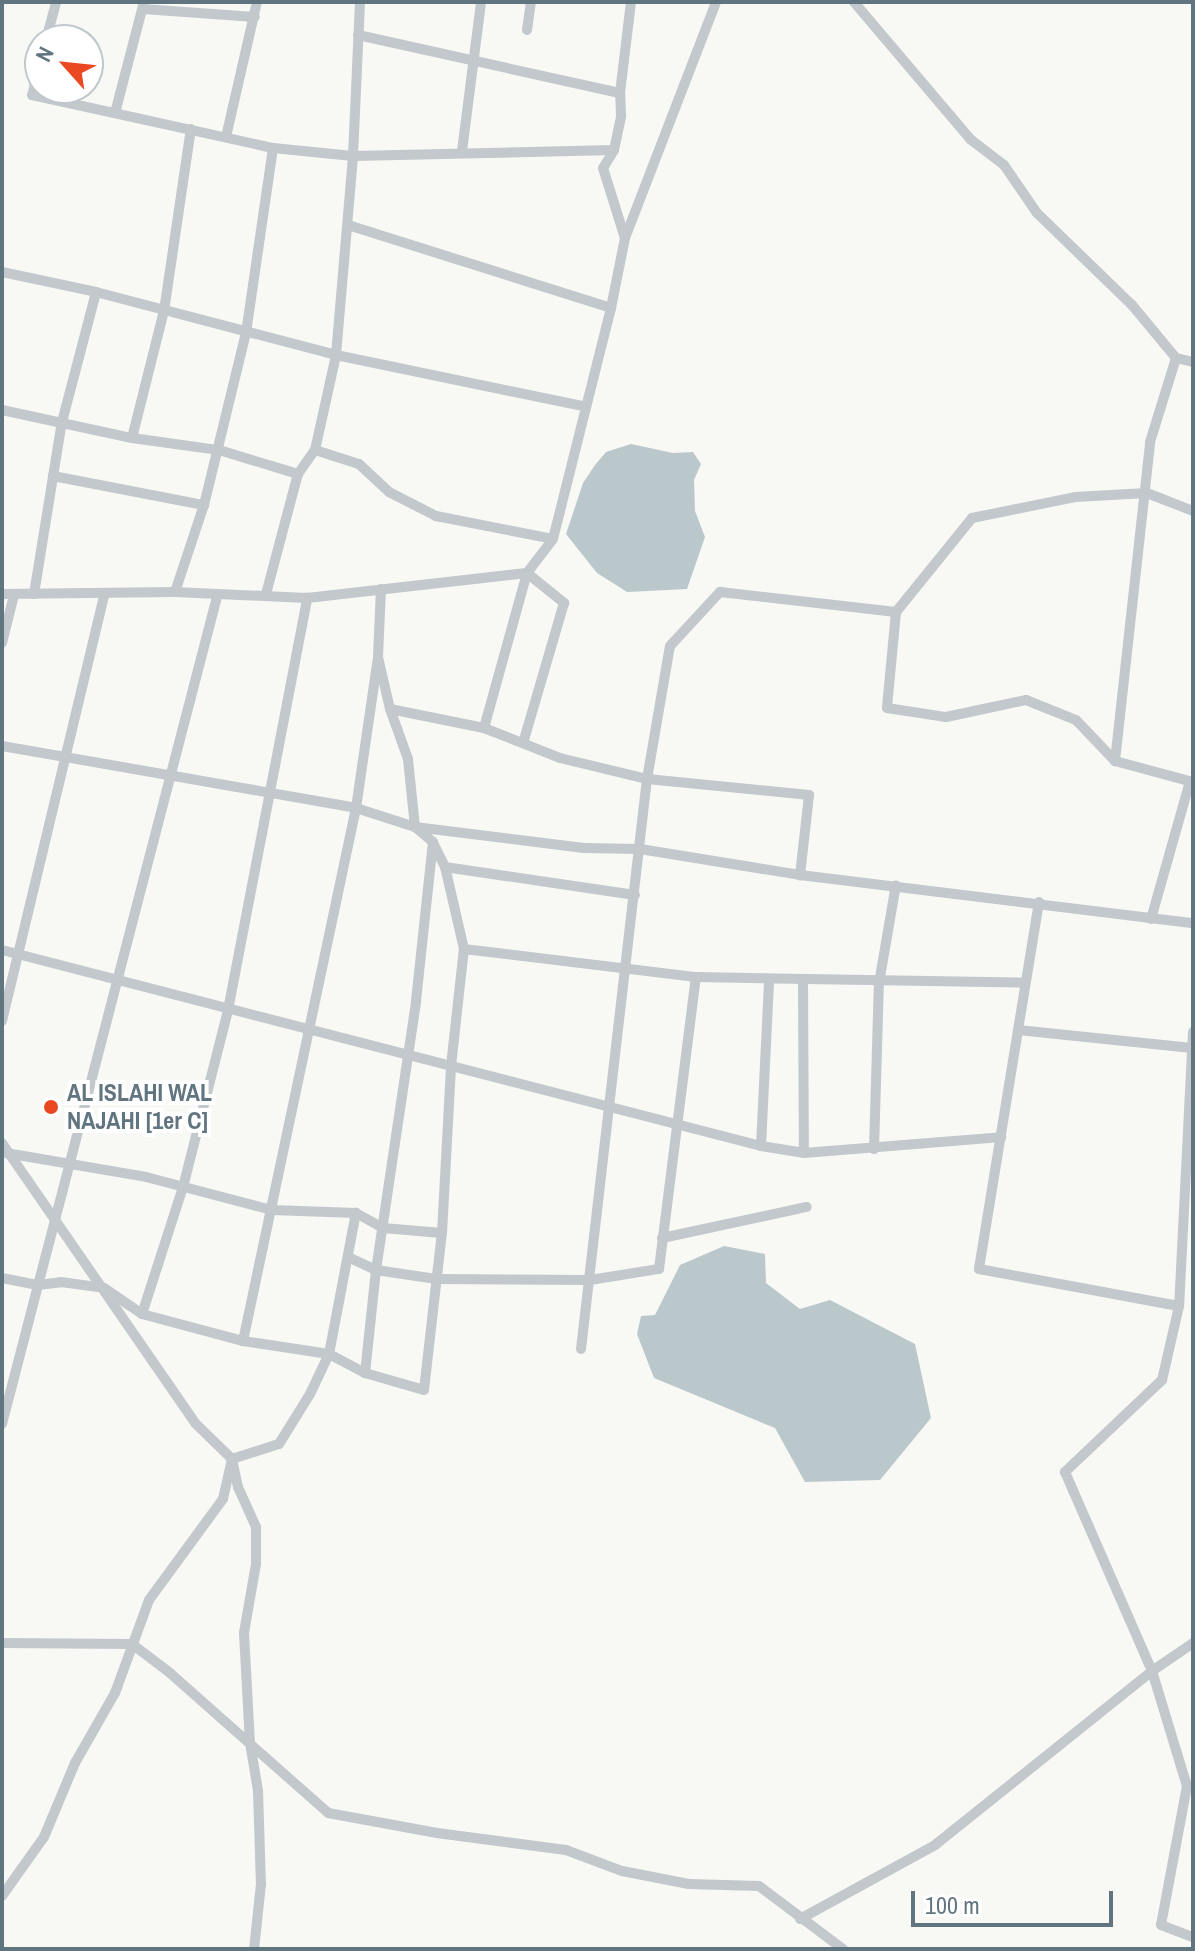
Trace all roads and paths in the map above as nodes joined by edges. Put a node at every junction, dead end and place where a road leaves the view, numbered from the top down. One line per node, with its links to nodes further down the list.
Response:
1 (56, 2): 11 (street)
2 (257, 2): 10 (street)
3 (360, 2): 13 (street)
4 (481, 2): 14 (street)
5 (531, 2): 12 (street)
6 (631, 2): 15 (street)
7 (716, 2): 25 (street)
8 (854, 2): 32 (street)
9 (143, 5): 10 (street); 17 (street)
10 (255, 17): 19 (street)
11 (50, 24)
12 (527, 30)
13 (358, 35): 14 (street); 23 (street)
14 (474, 64): 15 (street); 22 (street)
15 (620, 93): 21 (street)
16 (74, 104): 17 (street)
17 (115, 113): 18 (street)
18 (191, 129): 19 (street); 29 (street)
19 (226, 137): 20 (street)
20 (273, 148): 23 (street); 30 (street)
21 (614, 150): 22 (street); 25 (street)
22 (462, 151): 23 (street)
23 (353, 156): 24 (street)
24 (348, 225): 28 (street); 31 (street)
25 (625, 238): 28 (street)
26 (2, 272): 27 (street)
27 (96, 292): 29 (street); 36 (street)
28 (611, 308): 34 (street)
29 (164, 311): 30 (street); 37 (street)
30 (246, 333): 31 (street); 38 (street)
31 (336, 355): 34 (street); 39 (street)
32 (1176, 358): 33 (street); 42 (street)
33 (1193, 362)
34 (586, 407): 45 (street)
35 (2, 410): 36 (street)
36 (62, 422): 37 (street); 41 (street)
37 (132, 438): 38 (street)
38 (219, 450): 40 (street); 43 (street)
39 (315, 450): 40 (street); 45 (street)
40 (298, 474): 51 (street)
41 (53, 476): 43 (street); 50 (street)
42 (1147, 493): 44 (street); 55 (street); 63 (street)
43 (204, 505): 48 (street)
44 (1193, 511)
45 (553, 539): 46 (street)
46 (527, 573): 47 (street); 59 (street); 60 (street)
47 (381, 589): 54 (street); 57 (street)
48 (175, 592): 52 (street); 53 (street)
49 (8, 594): 50 (street); 56 (street)
50 (34, 594): 52 (street)
51 (266, 594): 53 (street); 54 (street)
52 (104, 595): 62 (street)
53 (217, 597): 64 (street)
54 (307, 598): 67 (street)
55 (896, 612): 63 (street); 65 (street)
56 (2, 643)
57 (378, 657): 58 (street); 68 (street)
58 (390, 709): 59 (street); 69 (street)
59 (484, 728): 60 (street)
60 (523, 743): 65 (street)
61 (2, 746): 62 (street)
62 (65, 756): 64 (street); 81 (street)
63 (1115, 761): 66 (street)
64 (170, 776): 67 (street); 86 (street)
65 (647, 779): 71 (street); 73 (street)
66 (1191, 782): 77 (street)
67 (267, 795): 68 (street); 89 (street)
68 (356, 808): 69 (street); 92 (street)
69 (415, 827): 70 (street); 71 (street)
70 (433, 842): 72 (street); 95 (street)
71 (640, 849): 73 (street); 75 (street)
72 (445, 867): 75 (street); 79 (street)
73 (800, 875): 74 (street)
74 (896, 885): 76 (street); 87 (street)
75 (635, 895): 82 (street)
76 (1039, 902): 77 (street); 88 (street)
77 (1151, 919): 78 (street)
78 (1193, 923)
79 (464, 949): 82 (street); 96 (street)
80 (2, 950): 81 (street)
81 (18, 953): 86 (street); 90 (street)
82 (625, 966): 83 (street); 97 (street)
83 (696, 977): 84 (street); 98 (street)
84 (769, 980): 85 (street); 101 (street)
85 (803, 981): 87 (street); 103 (street)
86 (117, 982): 89 (street); 105 (street)
87 (879, 983): 88 (street); 102 (street)
88 (1025, 983): 91 (street)
89 (228, 1010): 92 (street); 106 (street)
90 (2, 1021)
91 (1018, 1030): 94 (street); 99 (street)
92 (309, 1031): 95 (street); 108 (street)
93 (1193, 1032): 94 (street)
94 (1192, 1048): 121 (street)
95 (408, 1056): 96 (street); 111 (street)
96 (451, 1066): 97 (street); 112 (street)
97 (609, 1107): 98 (street); 118 (street)
98 (677, 1123): 101 (street); 113 (street)
99 (1001, 1137): 102 (street); 121 (street)
100 (2, 1143): 104 (street)
101 (761, 1146): 103 (street)
102 (874, 1149): 103 (street)
103 (804, 1153)
104 (6, 1154): 105 (street); 110 (street)
105 (69, 1164): 106 (street); 110 (street)
106 (183, 1187): 108 (street); 122 (street)
107 (807, 1207): 113 (street)
108 (272, 1210): 109 (street); 123 (street)
109 (356, 1213): 111 (street); 114 (street)
110 (56, 1217): 119 (street); 120 (street)
111 (383, 1228): 112 (street); 115 (street)
112 (442, 1233): 117 (street)
113 (662, 1238): 118 (street)
114 (348, 1257): 115 (street); 125 (street)
115 (376, 1270): 117 (street); 126 (street)
116 (2, 1278): 119 (street)
117 (436, 1279): 118 (street); 126 (street)
118 (590, 1280): 124 (street)
119 (38, 1285): 120 (street); 127 (street)
120 (104, 1288): 122 (street); 128 (street)
121 (1179, 1306): 132 (street)
122 (142, 1314): 123 (street)
123 (243, 1341): 125 (street)
124 (581, 1349)
125 (329, 1354): 126 (street); 128 (street)
126 (365, 1373)
127 (2, 1424)
128 (232, 1459): 131 (street); 133 (street)
129 (2, 1643): 131 (street)
130 (1193, 1643): 132 (street)
131 (132, 1644): 133 (street); 135 (street)
132 (1152, 1671): 134 (street); 136 (street)
133 (250, 1743): 136 (street); 138 (street)
134 (1190, 1789): 137 (street)
135 (2, 1896)
136 (800, 1919): 139 (street)
137 (1193, 1937)
138 (254, 1949)
139 (843, 1949)

